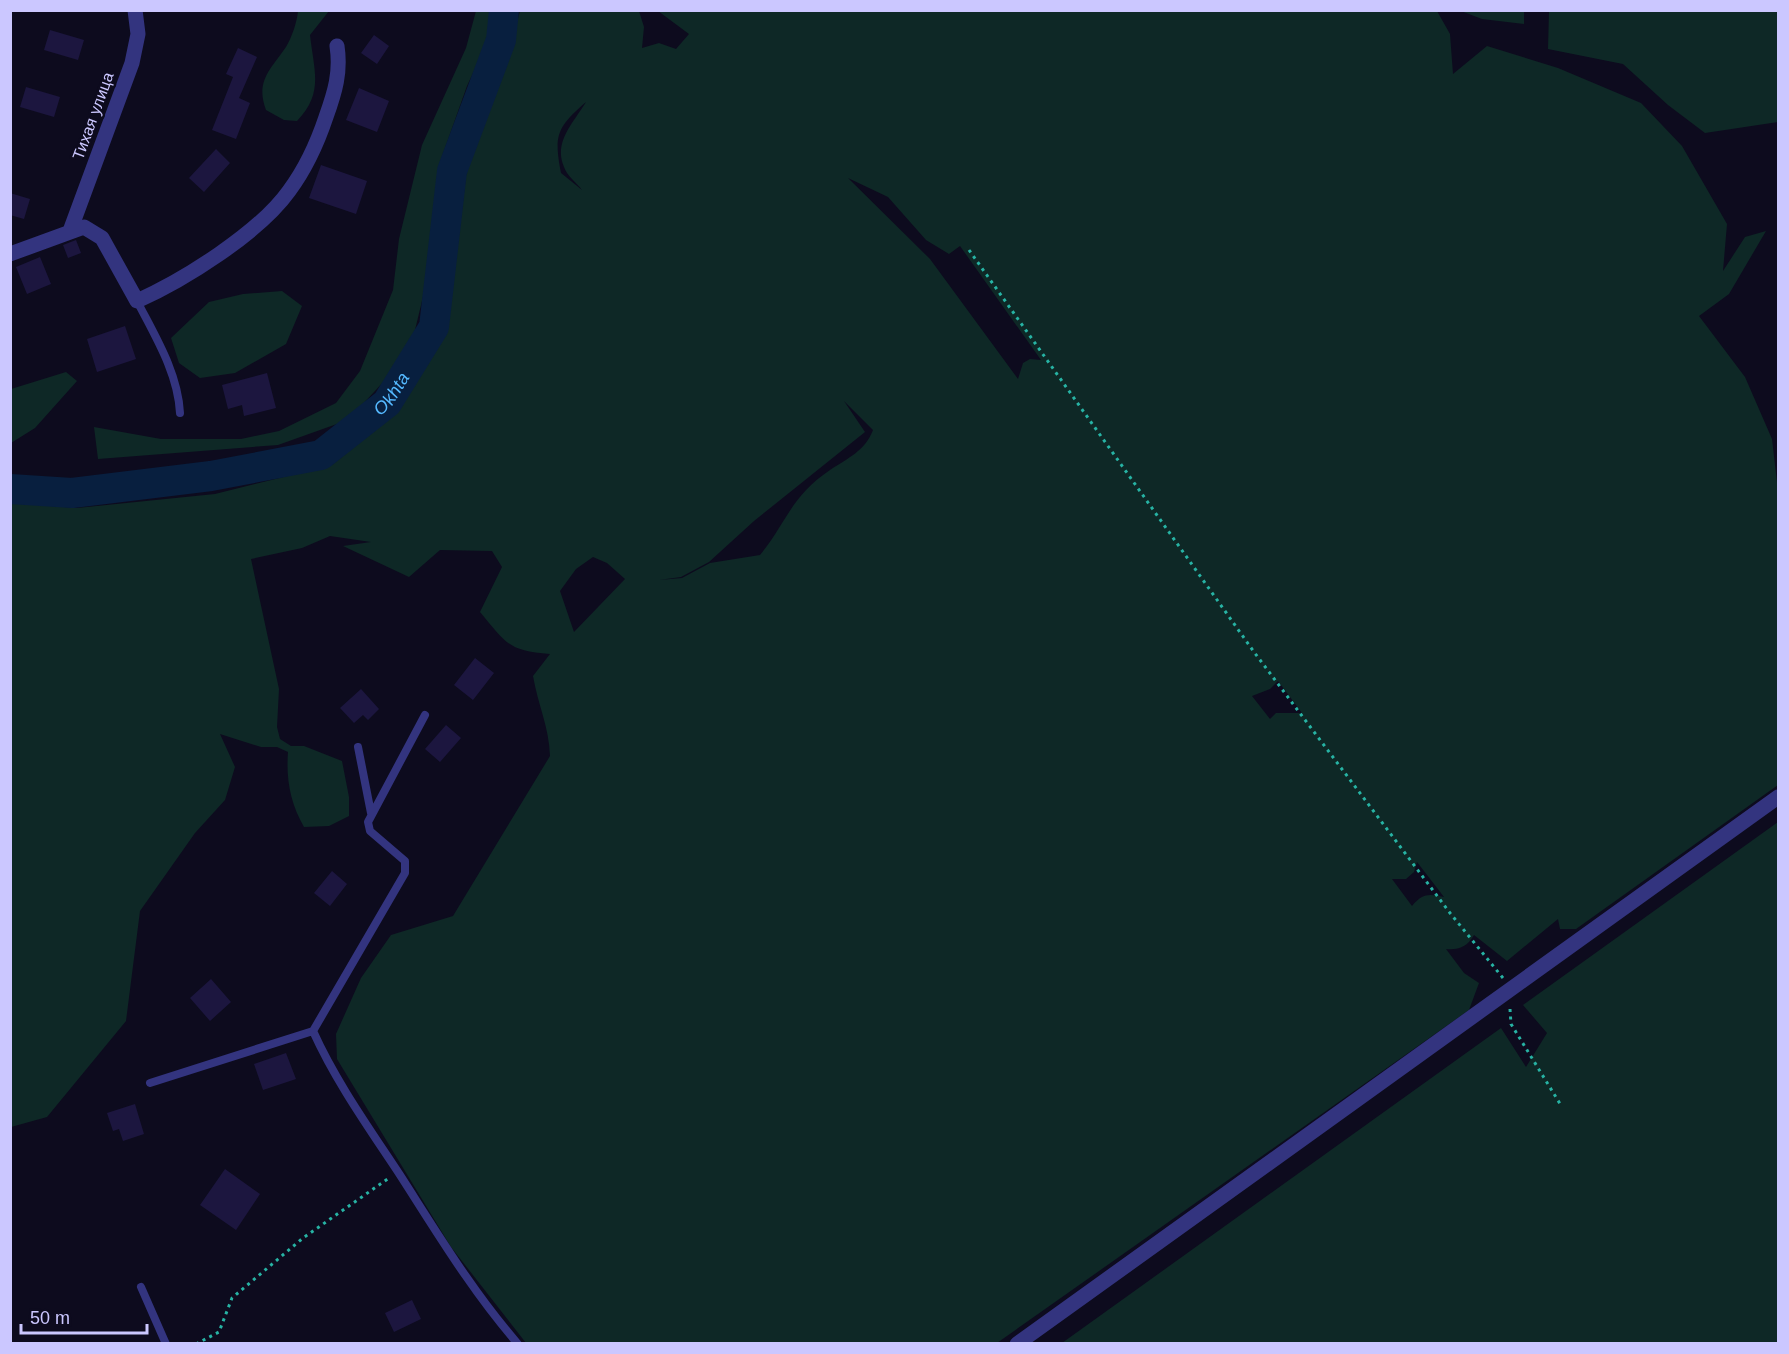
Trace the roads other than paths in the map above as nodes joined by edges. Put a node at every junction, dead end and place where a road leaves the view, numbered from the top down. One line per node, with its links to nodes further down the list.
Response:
1 (135, 10): 3 (street, Тихая улица)
2 (337, 46): 5 (street)
3 (70, 231): 4 (street); 5 (street)
4 (10, 254)
5 (137, 301): 6 (lane)
6 (180, 413)
7 (425, 715): 10 (lane)
8 (358, 747): 10 (lane)
9 (1779, 797): 16 (street)
10 (371, 813): 11 (lane)
11 (313, 1031): 12 (lane); 15 (lane)
12 (150, 1083)
13 (141, 1287): 14 (lane)
14 (166, 1344)
15 (518, 1344)
16 (1017, 1344)

